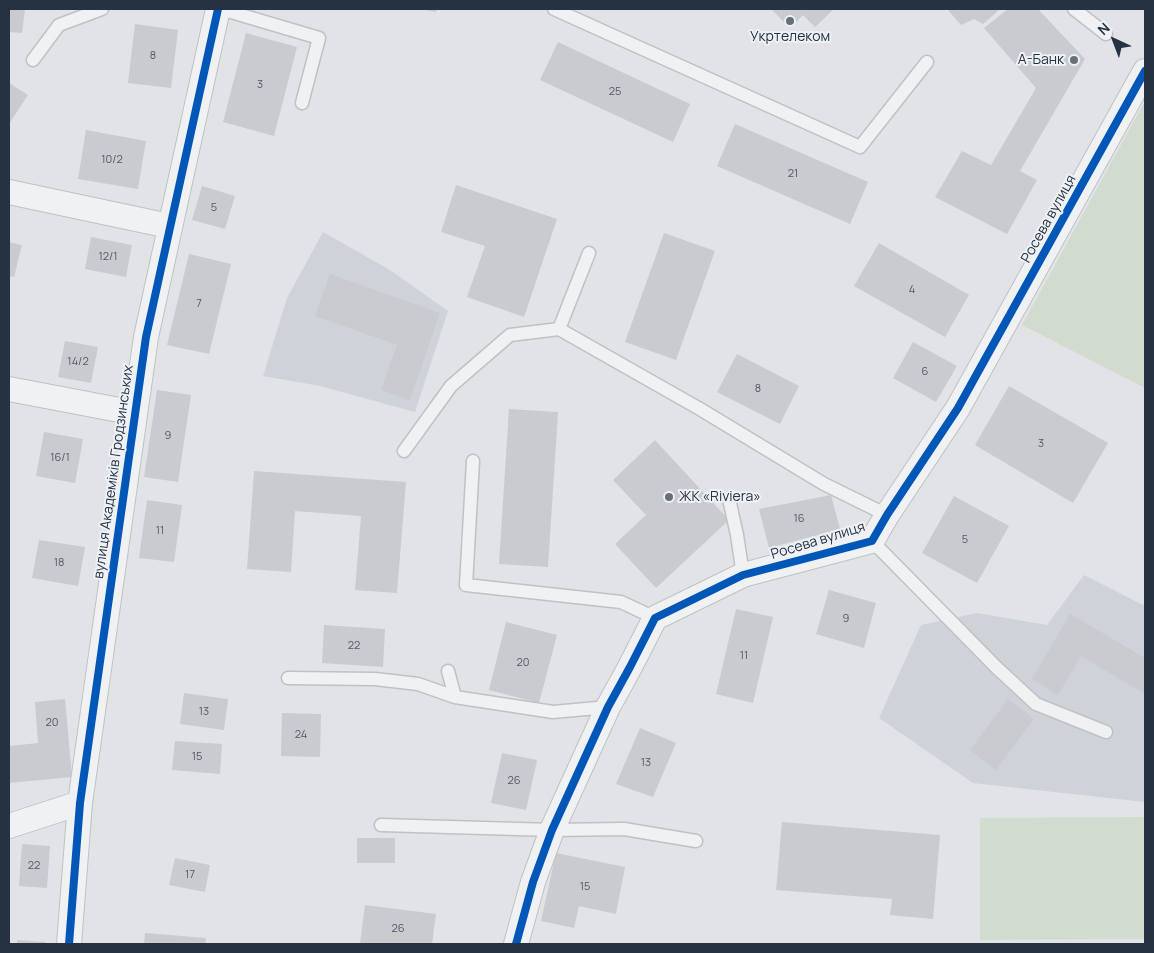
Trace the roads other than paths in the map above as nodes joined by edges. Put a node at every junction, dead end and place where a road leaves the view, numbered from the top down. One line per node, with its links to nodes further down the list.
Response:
1 (102, 9): 6 (lane)
2 (219, 9): 9 (lane); 11 (street, вулиця Академіків Гродзинських)
3 (554, 9): 7 (lane)
4 (1074, 9): 5 (lane)
5 (1106, 34)
6 (33, 60)
7 (927, 62)
8 (1145, 71): 19 (street, Росева вулиця)
9 (302, 103)
10 (9, 192): 11 (street)
11 (169, 226): 15 (street, вулиця Академіків Гродзинських)
12 (589, 253): 13 (lane)
13 (559, 329): 16 (lane); 19 (lane)
14 (9, 389): 15 (street)
15 (134, 413): 28 (street, вулиця Академіків Гродзинських)
16 (404, 451)
17 (473, 461): 22 (lane)
18 (729, 499): 21 (lane)
19 (887, 515): 20 (street, Росева вулиця)
20 (872, 541): 21 (street, Росева вулиця); 27 (lane)
21 (743, 575): 22 (street, Росева вулиця)
22 (655, 618): 26 (street)
23 (448, 671): 25 (lane)
24 (288, 678): 25 (lane)
25 (455, 697): 26 (lane)
26 (608, 707): 31 (street)
27 (1106, 732)
28 (80, 803): 30 (street); 33 (street, вулиця Академіків Гродзинських)
29 (381, 825): 31 (lane)
30 (9, 826)
31 (552, 830): 32 (lane); 34 (street)
32 (696, 841)
33 (69, 944)
34 (516, 944)

